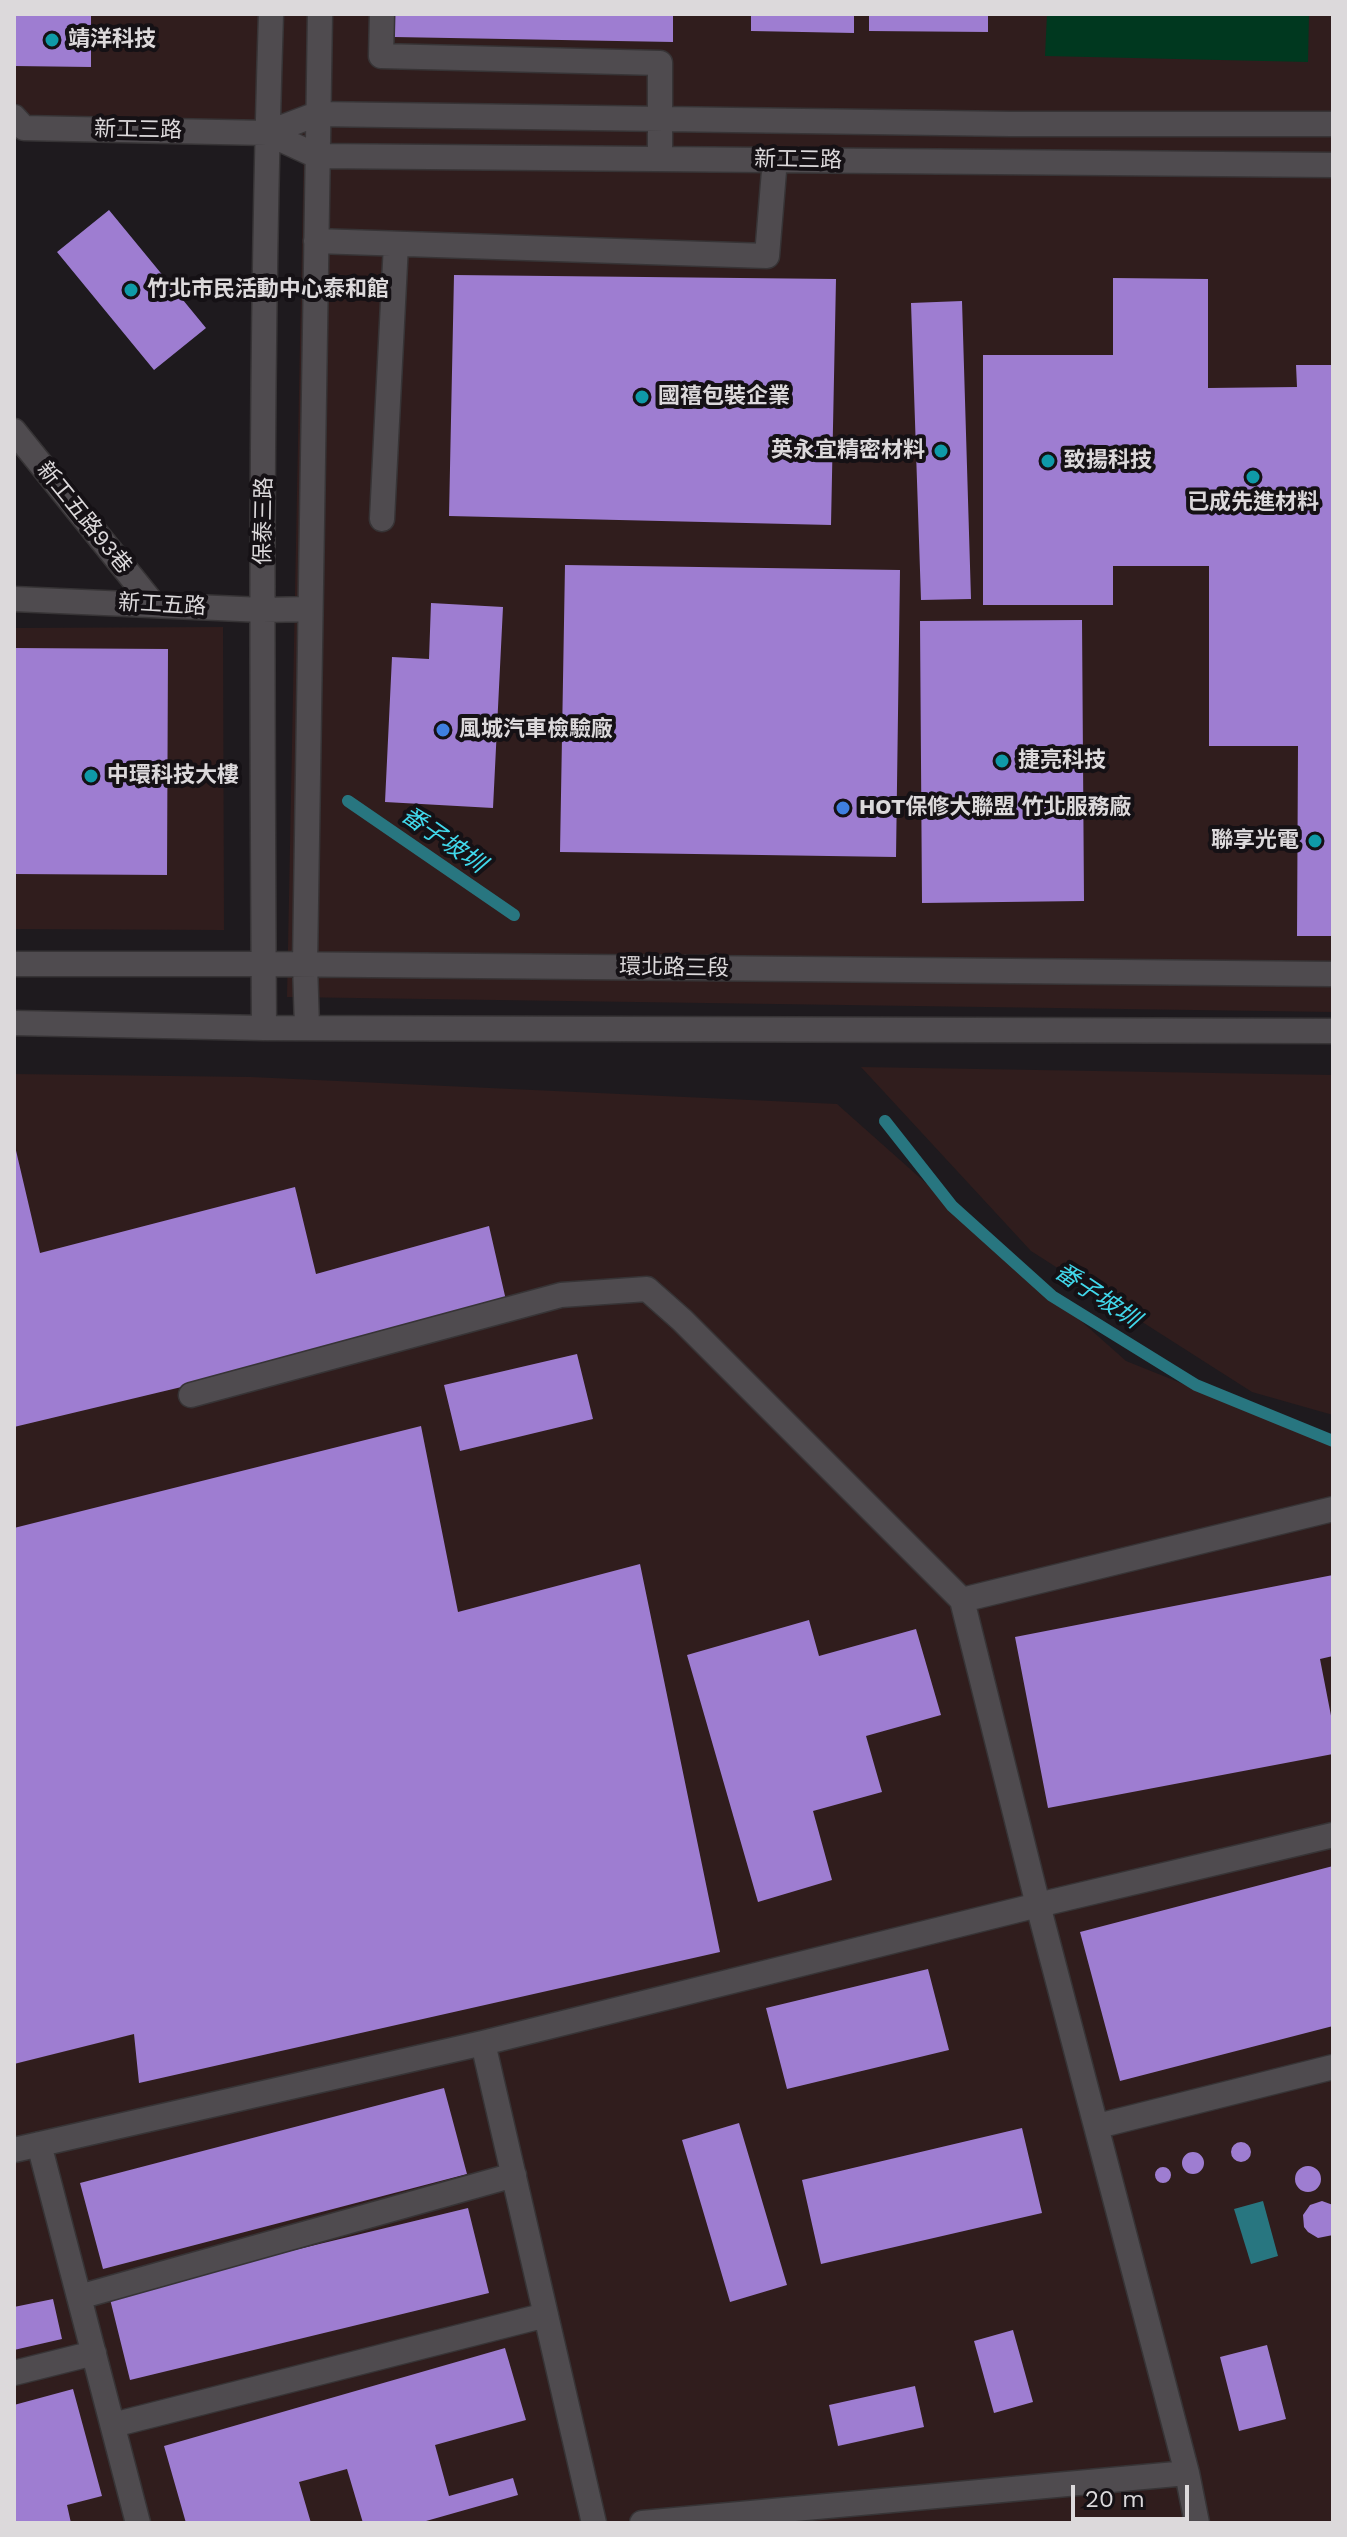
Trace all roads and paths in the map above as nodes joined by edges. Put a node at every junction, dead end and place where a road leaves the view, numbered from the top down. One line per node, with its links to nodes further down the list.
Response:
1 (271, 14): 11 (street, 保泰三路)
2 (320, 14): 4 (street)
3 (382, 14): 6 (street)
4 (317, 114): 6 (street, 新工三路); 11 (street, 新工三路); 12 (street)
5 (14, 117): 11 (street, 新工三路)
6 (659, 118): 7 (street, 新工三路); 13 (street)
7 (940, 122): 8 (street, 新工三路); 15 (street)
8 (1011, 124): 9 (street, 新工三路); 16 (street)
9 (1201, 124): 10 (street, 新工三路); 17 (street)
10 (1333, 124)
11 (267, 133): 12 (street, 新工三路); 26 (street, 保泰三路)
12 (317, 156): 13 (street, 新工三路); 19 (street)
13 (660, 159): 14 (street, 新工三路)
14 (775, 159): 15 (street, 新工三路); 20 (street)
15 (940, 162): 16 (street, 新工三路)
16 (1012, 163): 17 (street, 新工三路)
17 (1202, 164): 18 (street, 新工三路)
18 (1333, 165)
19 (316, 241): 20 (street); 25 (street)
20 (396, 244): 22 (street)
21 (14, 431): 24 (street, 新工五路93巷)
22 (382, 519)
23 (14, 599): 24 (street, 新工五路)
24 (154, 605): 26 (street, 新工五路)
25 (310, 609): 26 (street, 新工五路); 29 (street)
26 (263, 610): 28 (street, 保泰三路)
27 (14, 964): 28 (street, 環北路三段)
28 (264, 964): 29 (street, 環北路三段); 33 (street, 保泰三路)
29 (305, 964): 30 (street, 環北路三段); 32 (street)
30 (1333, 974)
31 (14, 1023): 33 (street)
32 (307, 1027): 33 (street); 34 (street)
33 (264, 1028)
34 (1333, 1031)
35 (191, 1395): 37 (street)
36 (1333, 1509): 37 (street)
37 (962, 1600): 39 (street)
38 (1333, 1835): 39 (street)
39 (1038, 1905): 40 (street); 42 (street)
40 (483, 2043): 43 (street); 45 (street)
41 (1333, 2067): 42 (street)
42 (1098, 2126): 51 (street)
43 (39, 2144): 44 (street); 46 (street)
44 (14, 2150)
45 (514, 2175): 46 (street); 47 (street)
46 (79, 2297): 48 (street)
47 (546, 2315): 50 (street); 53 (street)
48 (94, 2353): 49 (street); 50 (street)
49 (14, 2373)
50 (113, 2425): 52 (street)
51 (1187, 2473): 54 (street); 55 (street)
52 (138, 2523)
53 (594, 2523)
54 (642, 2523)
55 (1197, 2523)

